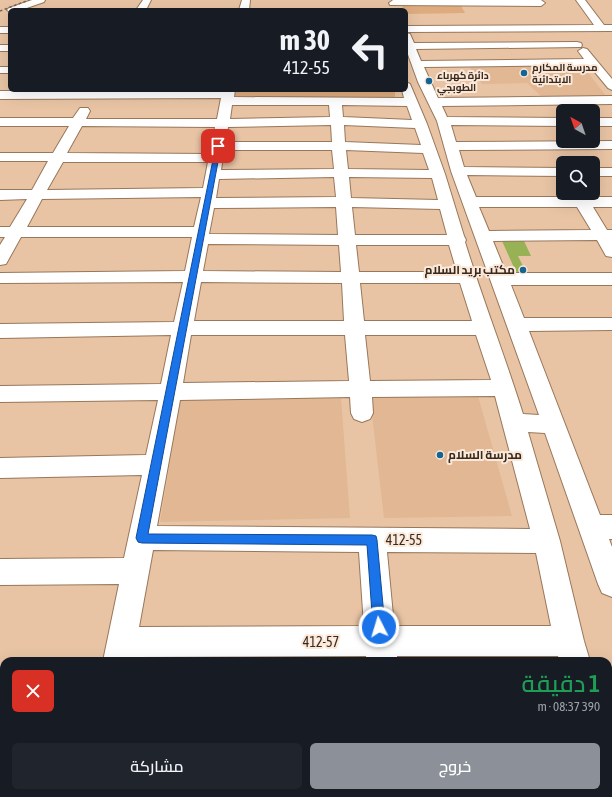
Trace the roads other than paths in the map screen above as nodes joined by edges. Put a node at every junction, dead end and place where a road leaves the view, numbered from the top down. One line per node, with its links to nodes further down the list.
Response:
1 (41, 0): 6 (street)
2 (580, 0): 9 (street)
3 (463, 1): 4 (street); 5 (street); 11 (street)
4 (540, 1): 7 (street)
5 (394, 4)
6 (19, 8)
7 (548, 11)
8 (556, 20): 12 (street)
9 (601, 28): 10 (street); 12 (street)
10 (612, 28)
11 (480, 29): 12 (street); 13 (street); 16 (street)
12 (563, 29): 17 (street)
13 (408, 37)
14 (408, 37): 16 (street)
15 (408, 40): 20 (street)
16 (491, 45): 17 (street); 19 (street)
17 (577, 45): 18 (street)
18 (592, 62): 19 (street); 21 (street)
19 (503, 63): 20 (street)
20 (417, 64): 23 (street)
21 (612, 86)
22 (95, 92): 24 (street); 25 (street); 32 (street)
23 (418, 93): 27 (street); 28 (street); 30 (street); 38 (street)
24 (0, 95)
25 (228, 95): 27 (street); 37 (street)
26 (612, 100): 28 (street)
27 (335, 101): 29 (street)
28 (522, 102): 33 (street)
29 (336, 121): 37 (street); 38 (street); 41 (street)
30 (443, 121): 33 (street); 42 (street)
31 (0, 122): 32 (street)
32 (78, 122): 37 (street); 45 (street)
33 (535, 122): 34 (street); 39 (street)
34 (556, 122)
35 (600, 122): 36 (street)
36 (612, 122)
37 (222, 123): 53 (street)
38 (421, 124): 43 (street)
39 (548, 145): 40 (street); 42 (street); 46 (street)
40 (612, 145)
41 (338, 146): 43 (street); 51 (street); 53 (street)
42 (451, 146): 48 (street)
43 (428, 149): 52 (street)
44 (0, 157): 45 (street)
45 (58, 158): 53 (street); 55 (street)
46 (556, 158)
47 (556, 170): 48 (street)
48 (458, 171): 60 (street)
49 (600, 172): 50 (street)
50 (612, 172)
51 (341, 173): 52 (street); 53 (street); 59 (street)
52 (438, 174): 62 (street)
53 (212, 175): 55 (street); 59 (street); 65 (street)
54 (0, 195): 55 (street)
55 (37, 195): 63 (street)
56 (556, 198): 60 (street)
57 (582, 200): 64 (street)
58 (599, 200): 61 (street)
59 (344, 202): 62 (street); 67 (street)
60 (470, 202): 66 (street)
61 (612, 202)
62 (448, 205): 68 (street)
63 (8, 232): 65 (street); 70 (street)
64 (607, 235): 66 (street); 69 (street)
65 (200, 236): 67 (street); 71 (street)
66 (483, 236): 75 (street)
67 (347, 240): 68 (street); 73 (street)
68 (458, 240): 74 (street)
69 (612, 252)
70 (0, 260)
71 (192, 276): 72 (street); 73 (street); 80 (street)
72 (0, 278)
73 (350, 278): 74 (street); 79 (street)
74 (467, 278): 81 (street)
75 (500, 279): 76 (street); 78 (street)
76 (612, 279)
77 (612, 324): 78 (street)
78 (517, 325): 89 (street)
79 (355, 327): 80 (street); 81 (street); 84 (street)
80 (183, 328): 82 (street); 85 (street)
81 (485, 328): 83 (street)
82 (0, 331)
83 (504, 388): 84 (street); 88 (street)
84 (360, 389): 85 (street); 87 (street)
85 (170, 393): 86 (street); 90 (street)
86 (0, 394)
87 (362, 414)
88 (513, 423): 89 (street); 95 (street)
89 (554, 424): 92 (street)
90 (156, 465): 91 (street); 93 (street)
91 (0, 468)
92 (602, 527): 98 (street)
93 (142, 538): 94 (street, 412-55); 97 (street)
94 (372, 540): 95 (street, 412-55); 99 (street)
95 (547, 541): 100 (street)
96 (0, 572): 97 (street)
97 (135, 572): 101 (street)
98 (612, 584)
99 (381, 651): 100 (street, 412-57); 101 (street, 412-57)
100 (572, 651)
101 (120, 652)

